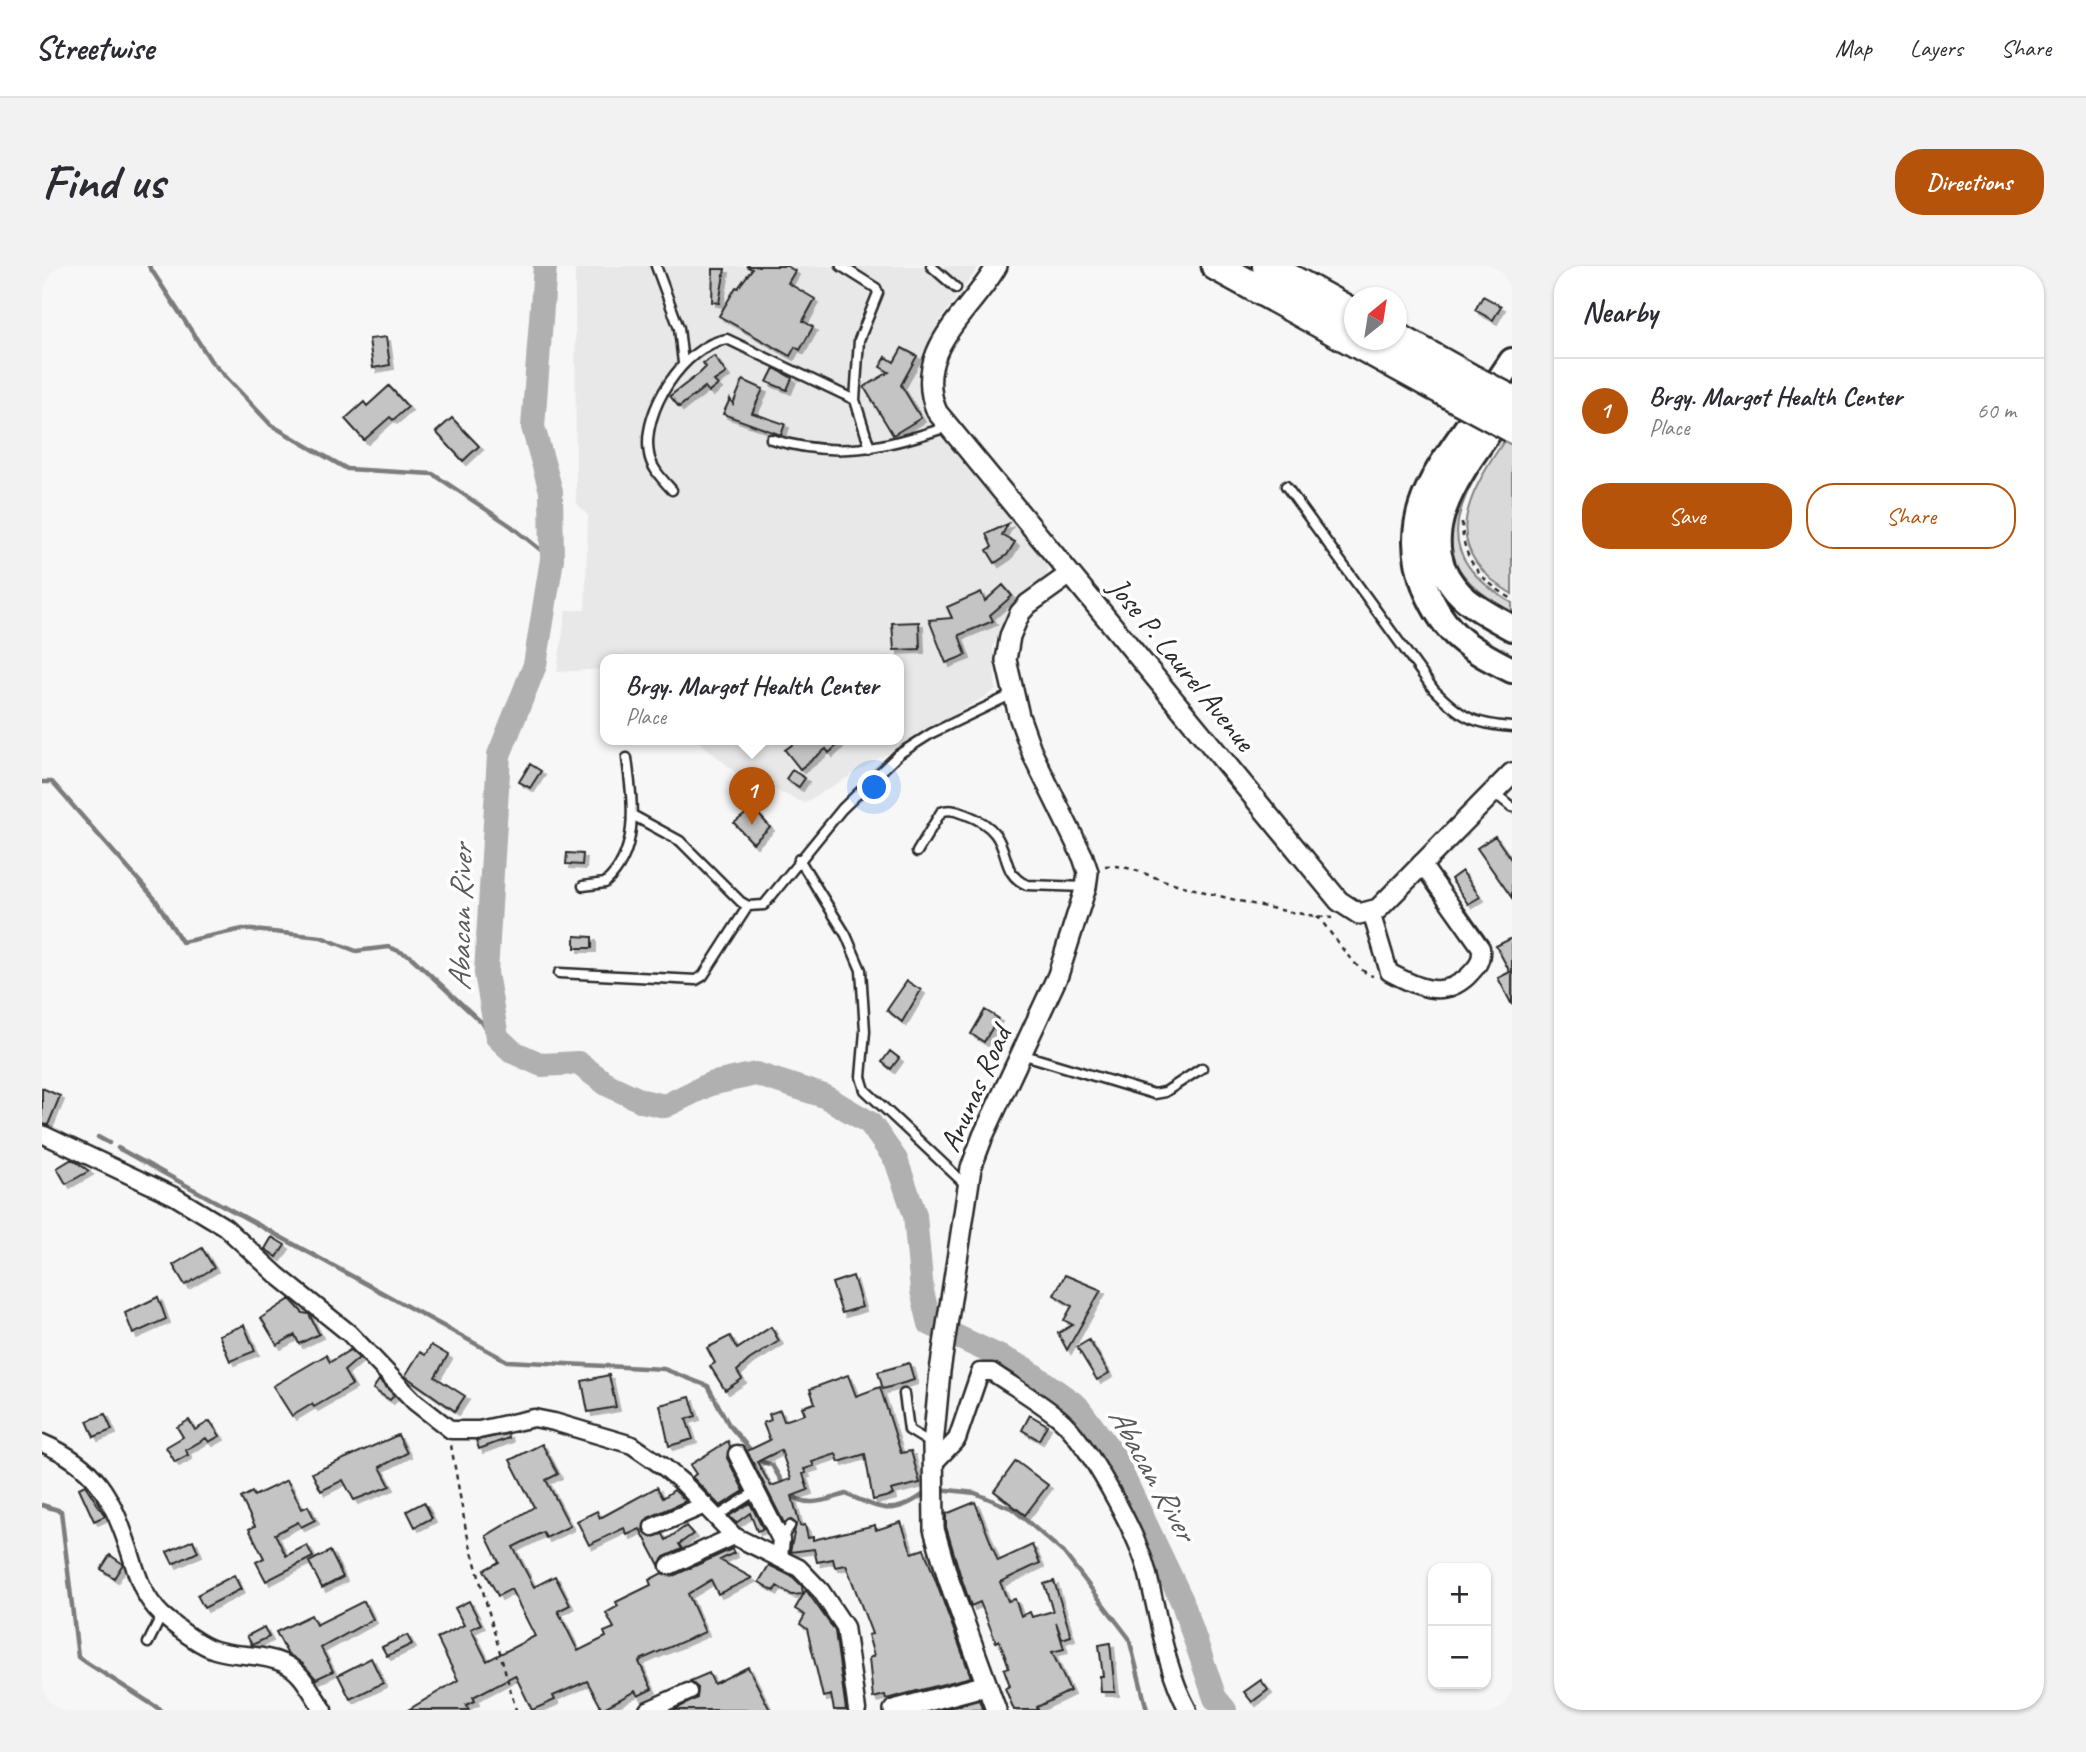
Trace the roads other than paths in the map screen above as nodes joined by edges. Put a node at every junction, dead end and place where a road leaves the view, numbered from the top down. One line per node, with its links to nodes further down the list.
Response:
1 (656, 266): 11 (lane)
2 (841, 266): 13 (lane)
3 (932, 266): 7 (lane)
4 (997, 266): 15 (street, Jose P. Laurel Avenue)
5 (1216, 266): 12 (highway)
6 (1267, 266): 8 (highway)
7 (956, 288)
8 (1344, 308)
9 (1407, 345): 12 (highway)
10 (1512, 361): 24 (main road)
11 (683, 363): 13 (lane); 20 (lane)
12 (1466, 390): 14 (highway, bridge); 16 (highway, bridge)
13 (855, 400): 18 (lane)
14 (1512, 400): 22 (main road)
15 (947, 428): 18 (lane); 21 (street, Jose P. Laurel Avenue)
16 (1512, 428)
17 (771, 439): 18 (lane)
18 (870, 448)
19 (1286, 486): 27 (lane)
20 (672, 490)
21 (1070, 574): 26 (street); 39 (street, Jose P. Laurel Avenue)
22 (1488, 614): 23 (main road); 24 (main road)
23 (1512, 628)
24 (1466, 646): 25 (main road)
25 (1512, 670)
26 (1016, 693): 34 (lane); 36 (street)
27 (1512, 727)
28 (627, 758): 32 (lane)
29 (1512, 774): 30 (street)
30 (1493, 792): 31 (lane); 35 (street)
31 (1512, 807)
32 (634, 816): 37 (lane); 38 (lane)
33 (917, 852): 36 (lane)
34 (799, 859): 38 (lane); 44 (lane)
35 (1422, 863): 39 (street); 39 (street)
36 (1087, 879): 41 (street, Anunas Road)
37 (583, 886)
38 (747, 906): 40 (lane)
39 (1365, 913)
40 (559, 973)
41 (1021, 1054): 42 (lane); 44 (street, Anunas Road)
42 (1202, 1068)
43 (42, 1134): 50 (street)
44 (967, 1186): 48 (street, Anunas Road)
45 (904, 1394): 48 (lane)
46 (42, 1443): 55 (street)
47 (737, 1454): 53 (street)
48 (933, 1460): 57 (street, Anunas Road); 64 (street)
49 (750, 1495): 50 (lane)
50 (710, 1511): 51 (street); 52 (street)
51 (653, 1527)
52 (734, 1536): 53 (street); 54 (street)
53 (784, 1541): 61 (street)
54 (669, 1566)
55 (162, 1615): 56 (lane); 59 (street)
56 (148, 1643)
57 (988, 1685): 62 (street); 63 (street, Anunas Road)
58 (688, 1692): 60 (street)
59 (324, 1710)
60 (648, 1710)
61 (857, 1710)
62 (894, 1710)
63 (996, 1710)
64 (1188, 1710)

